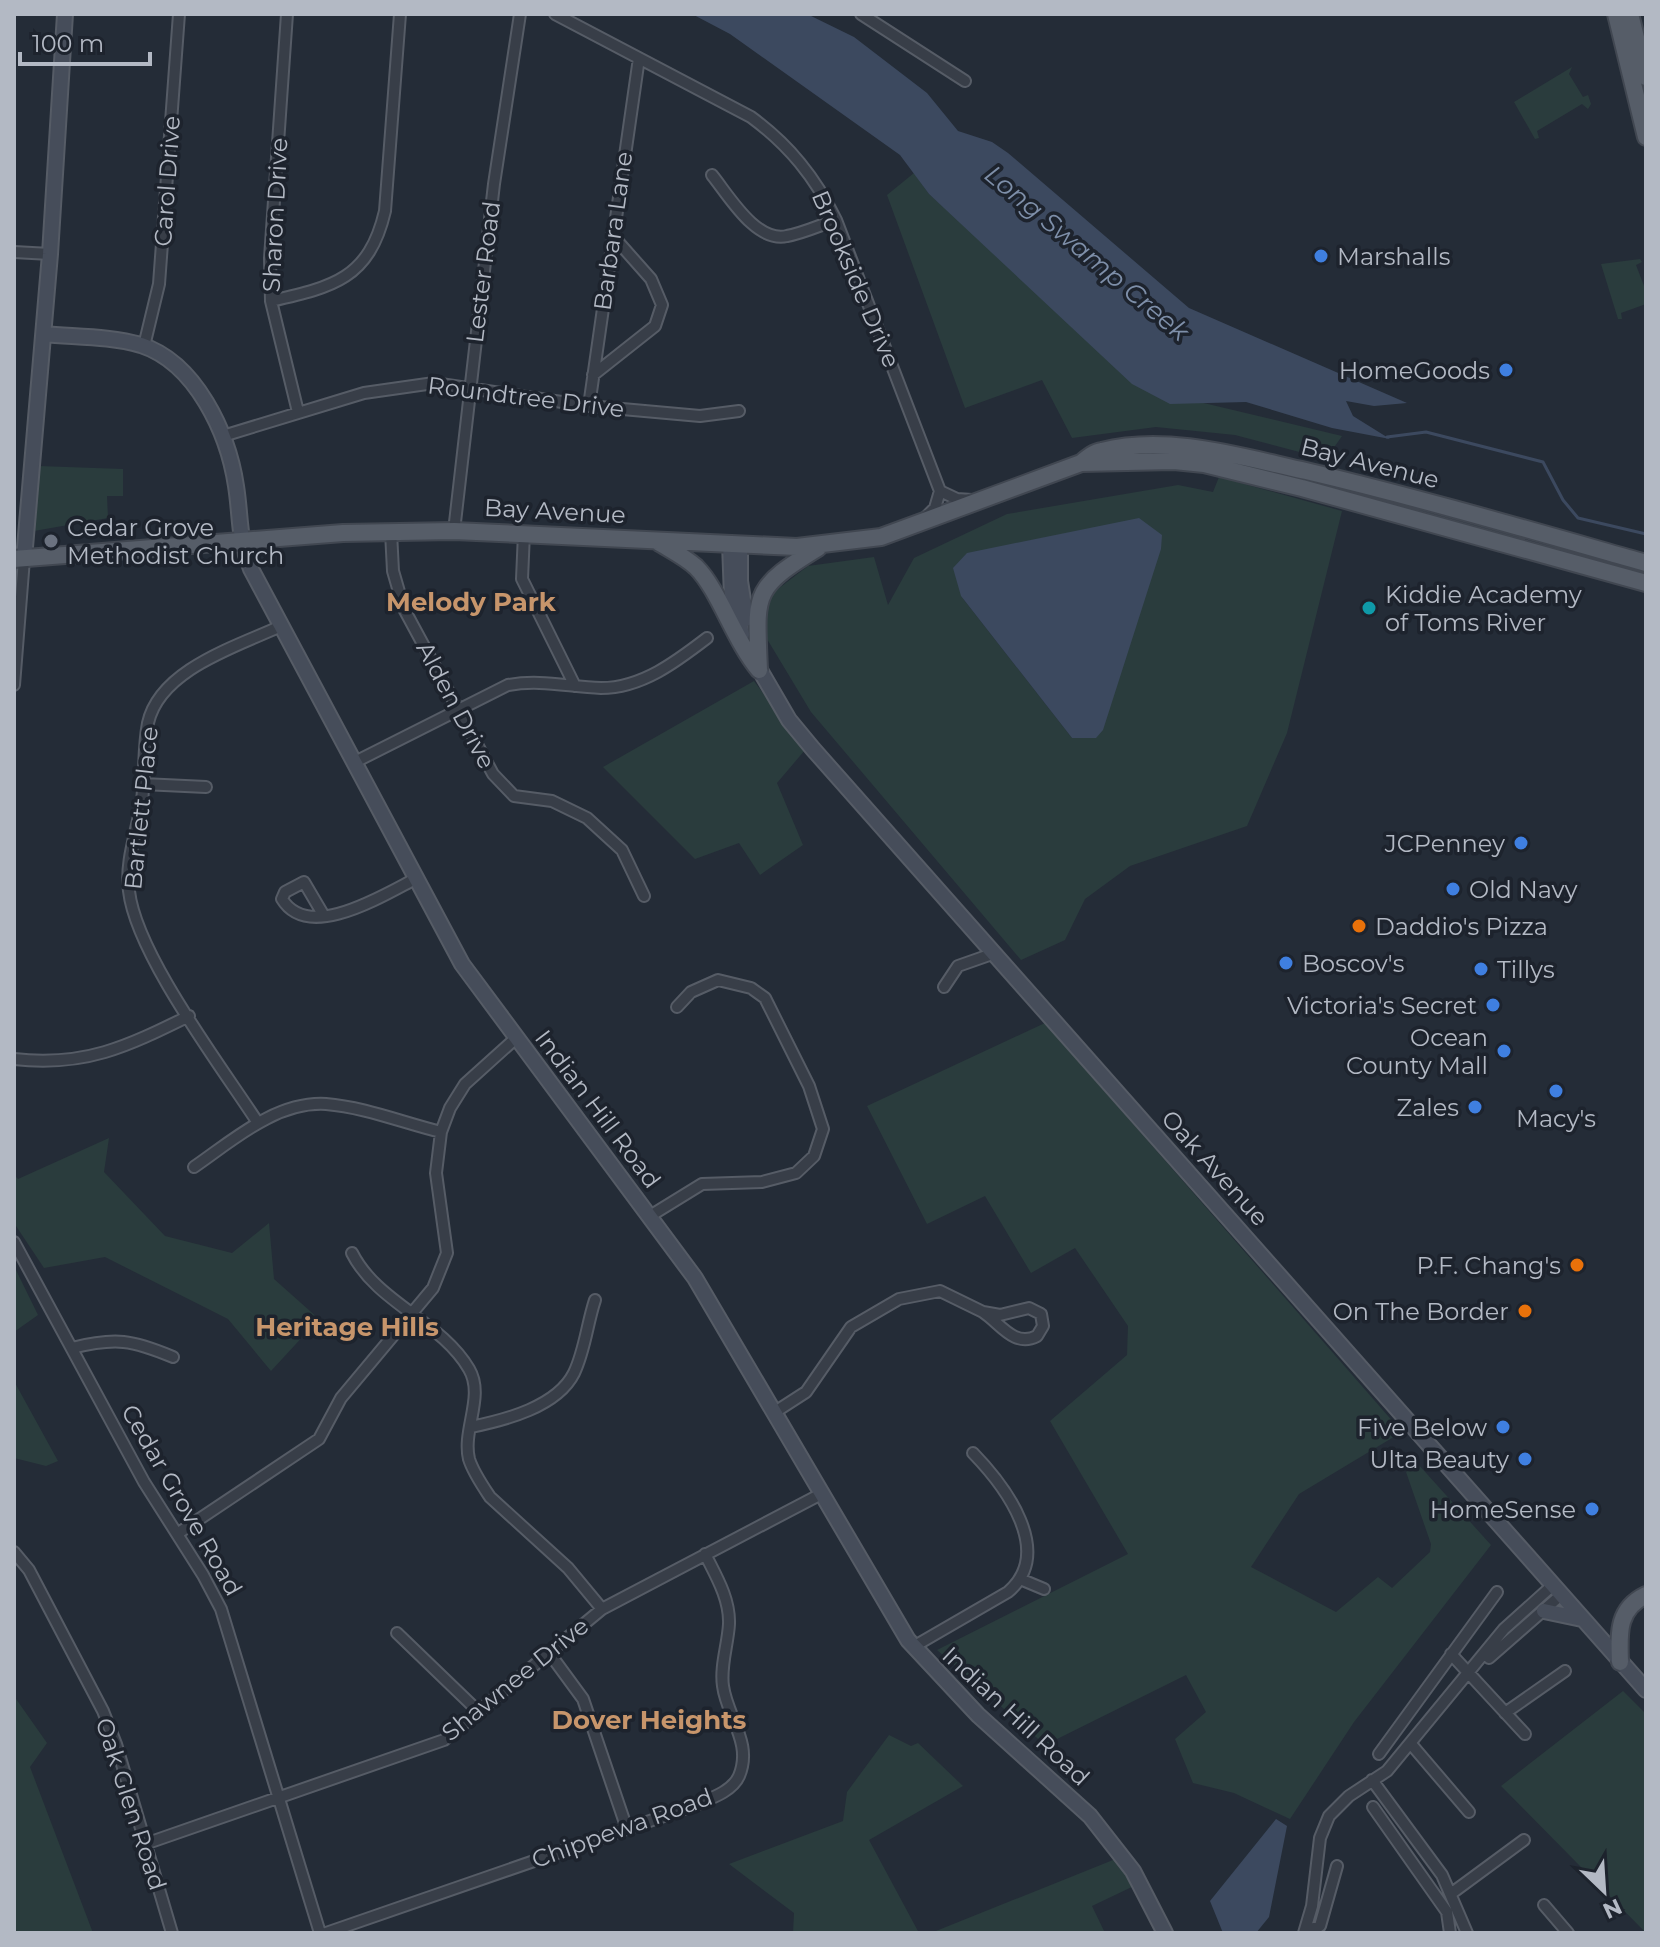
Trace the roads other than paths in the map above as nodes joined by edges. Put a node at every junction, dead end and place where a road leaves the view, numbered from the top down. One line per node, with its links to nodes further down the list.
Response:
1 (65, 14): 18 (street)
2 (179, 14): 21 (street, Carol Drive)
3 (287, 14): 19 (street, Sharon Drive)
4 (400, 14): 19 (street)
5 (520, 14): 23 (street, Lester Road)
6 (555, 14): 10 (street, Brookside Drive)
7 (861, 14): 12 (street)
8 (1616, 14): 13 (main road)
9 (1630, 14): 11 (main road)
10 (639, 58): 15 (street, Brookside Drive); 16 (street, Barbara Lane)
11 (1646, 77)
12 (965, 81)
13 (1646, 137)
14 (712, 175): 15 (street)
15 (836, 220): 29 (street, Brookside Drive)
16 (612, 235): 22 (street, Barbara Lane); 22 (street)
17 (14, 252): 18 (street)
18 (50, 254): 20 (street)
19 (271, 301): 26 (street, Sharon Drive)
20 (44, 334): 21 (street, Indian Hill Road); 42 (street)
21 (144, 346): 27 (street, Indian Hill Road)
22 (593, 375): 24 (street, Barbara Lane)
23 (470, 386): 24 (street, Roundtree Drive); 26 (street, Roundtree Drive); 34 (street, Lester Road)
24 (589, 406): 25 (street, Roundtree Drive)
25 (739, 411)
26 (298, 412): 27 (street, Roundtree Drive)
27 (223, 436): 39 (street, Indian Hill Road)
28 (1081, 463): 30 (main road, Bay Avenue); 32 (main road, Bay Avenue); 32 (main road, Bay Avenue)
29 (940, 491): 30 (street); 33 (street)
30 (979, 500): 33 (main road, Bay Avenue)
31 (1478, 516): 32 (main road); 38 (main road); 43 (main road)
32 (1458, 521): 38 (main road, Bay Avenue)
33 (918, 525): 41 (main road, Bay Avenue)
34 (454, 531): 35 (main road, Bay Avenue); 36 (main road, Bay Avenue)
35 (391, 532): 39 (main road, Bay Avenue); 51 (street, Alden Drive)
36 (524, 533): 37 (main road, Bay Avenue); 50 (street)
37 (654, 540): 40 (main road, Bay Avenue); 48 (main road)
38 (1493, 540): 44 (main road); 45 (main road, Bay Avenue)
39 (240, 543): 42 (main road, Bay Avenue); 46 (street, Indian Hill Road)
40 (735, 544): 41 (main road, Bay Avenue); 48 (street, Oak Avenue)
41 (823, 546): 48 (main road)
42 (19, 559): 49 (street)
43 (1641, 559)
44 (1646, 573)
45 (1646, 583)
46 (281, 626): 52 (street, Indian Hill Road); 53 (street, Bartlett Place)
47 (707, 638): 50 (street)
48 (759, 670): 58 (street, Oak Avenue)
49 (14, 685)
50 (575, 686): 51 (street)
51 (458, 709): 52 (street); 56 (street, Alden Drive)
52 (353, 763): 55 (street, Indian Hill Road)
53 (143, 784): 54 (street); 61 (street, Bartlett Place)
54 (206, 787)
55 (415, 879): 57 (street); 62 (street, Indian Hill Road)
56 (644, 896)
57 (324, 916)
58 (995, 953): 59 (street); 84 (street, Oak Avenue)
59 (944, 987)
60 (677, 1007): 67 (street)
61 (189, 1016): 63 (street); 64 (street, Bartlett Place)
62 (516, 1038): 65 (street); 67 (street, Indian Hill Road)
63 (14, 1059)
64 (258, 1123): 65 (street); 66 (street)
65 (441, 1132): 72 (street)
66 (194, 1167)
67 (650, 1216): 75 (street, Indian Hill Road)
68 (14, 1242): 73 (street, Cedar Grove Road)
69 (352, 1253): 72 (street)
70 (595, 1300): 76 (street)
71 (983, 1312): 71 (street); 75 (street)
72 (411, 1315): 76 (street); 79 (street)
73 (72, 1348): 74 (street); 79 (street, Cedar Grove Road)
74 (173, 1357)
75 (775, 1412): 78 (street, Indian Hill Road)
76 (471, 1427): 87 (street)
77 (973, 1453): 82 (street)
78 (823, 1493): 81 (street, Shawnee Drive); 91 (street, Indian Hill Road)
79 (177, 1534): 104 (street, Cedar Grove Road)
80 (14, 1552): 109 (street, Oak Glen Road)
81 (705, 1554): 87 (street, Shawnee Drive); 107 (street, Chippewa Road)
82 (1020, 1579): 83 (street); 91 (street)
83 (1044, 1589)
84 (1557, 1590): 88 (street); 89 (street, Oak Avenue); 96 (street)
85 (1497, 1592): 93 (street)
86 (1646, 1595): 94 (main road)
87 (602, 1609): 92 (street, Shawnee Drive)
88 (1544, 1611): 89 (street); 96 (street)
89 (1582, 1619): 94 (street, Oak Avenue)
90 (397, 1633): 98 (street)
91 (913, 1647): 120 (street, Indian Hill Road)
92 (550, 1654): 98 (street, Shawnee Drive); 107 (street)
93 (1451, 1654): 96 (street); 102 (street)
94 (1620, 1662): 97 (street, Oak Avenue)
95 (1565, 1671): 99 (street)
96 (1468, 1674): 99 (street); 101 (street)
97 (1646, 1690)
98 (480, 1713): 104 (street, Shawnee Drive)
99 (1505, 1713): 100 (street)
100 (1525, 1734)
101 (1411, 1744): 103 (street); 106 (street)
102 (1379, 1754)
103 (1372, 1780): 110 (street); 116 (street)
104 (278, 1798): 109 (street, Shawnee Drive); 118 (street, Cedar Grove Road)
105 (1373, 1807): 111 (street)
106 (1469, 1812)
107 (627, 1829): 119 (street, Chippewa Road)
108 (1524, 1840): 113 (street)
109 (145, 1844): 117 (street, Oak Glen Road)
110 (1424, 1850): 111 (street); 113 (street)
111 (1412, 1861): 121 (street)
112 (1337, 1866): 116 (street)
113 (1452, 1893): 122 (street)
114 (1544, 1905): 115 (street)
115 (1561, 1931)
116 (1305, 1932)
117 (172, 1933)
118 (320, 1933)
119 (326, 1933)
120 (1165, 1933)
121 (1450, 1933)
122 (1467, 1933)

